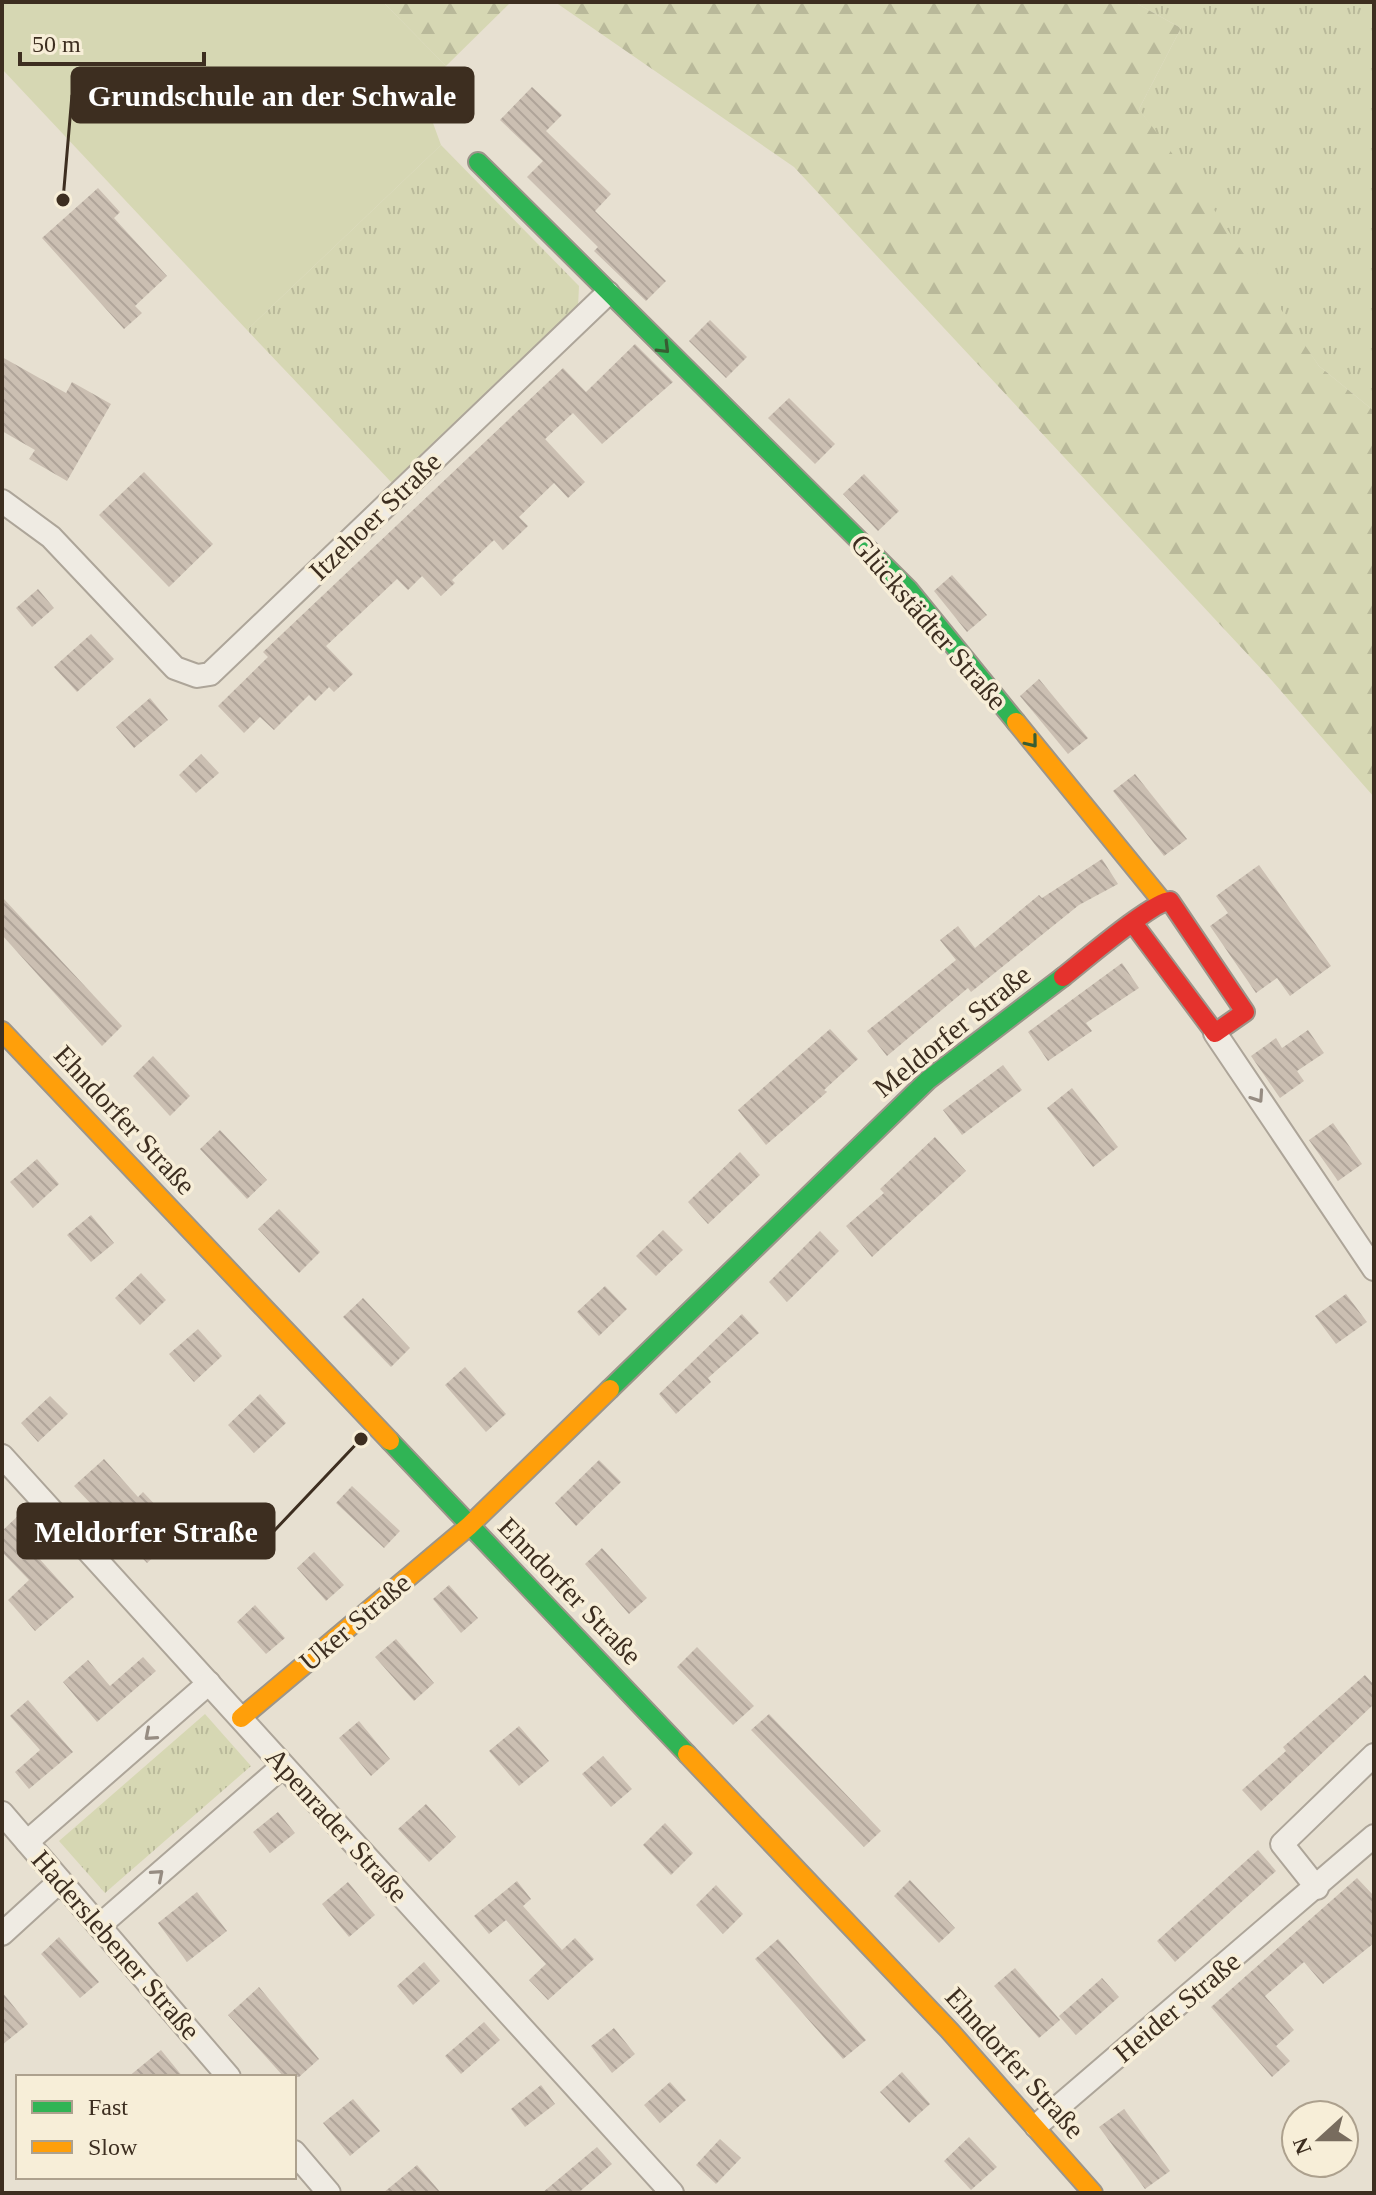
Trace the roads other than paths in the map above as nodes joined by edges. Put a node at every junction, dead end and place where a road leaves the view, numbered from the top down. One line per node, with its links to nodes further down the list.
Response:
1 (478, 162): 2 (street)
2 (608, 293): 3 (street, Itzehoer Straße); 4 (street, Glückstädter Straße, one-way to 4)
3 (2, 501)
4 (1162, 901): 5 (street); 7 (street, Glückstädter Straße)
5 (1133, 923): 7 (street); 10 (street, Meldorfer Straße)
6 (2, 1031): 10 (street, Ehndorfer Straße)
7 (1215, 1033): 8 (street, one-way to 8)
8 (1374, 1269)
9 (2, 1456): 11 (street, Apenrader Straße)
10 (469, 1526): 12 (street, Uker Straße); 23 (street, Ehndorfer Straße)
11 (209, 1683): 12 (street, Apenrader Straße); 17 (street, one-way to 17)
12 (241, 1718): 14 (street, Apenrader Straße)
13 (1372, 1764): 19 (street)
14 (283, 1766): 20 (street, one-way to 14); 26 (street, Apenrader Straße)
15 (2, 1813): 17 (street, Haderslebener Straße)
16 (1374, 1836): 19 (street, Heider Straße)
17 (27, 1842): 18 (street, Haderslebener Straße)
18 (60, 1881): 20 (street, Haderslebener Straße); 21 (street)
19 (1317, 1888): 23 (street, Heider Straße)
20 (99, 1926): 22 (street, Haderslebener Straße)
21 (2, 1934)
22 (227, 2075)
23 (1036, 2126): 27 (street, Ehndorfer Straße)
24 (296, 2154): 25 (street)
25 (329, 2193)
26 (672, 2193)
27 (1093, 2193)

